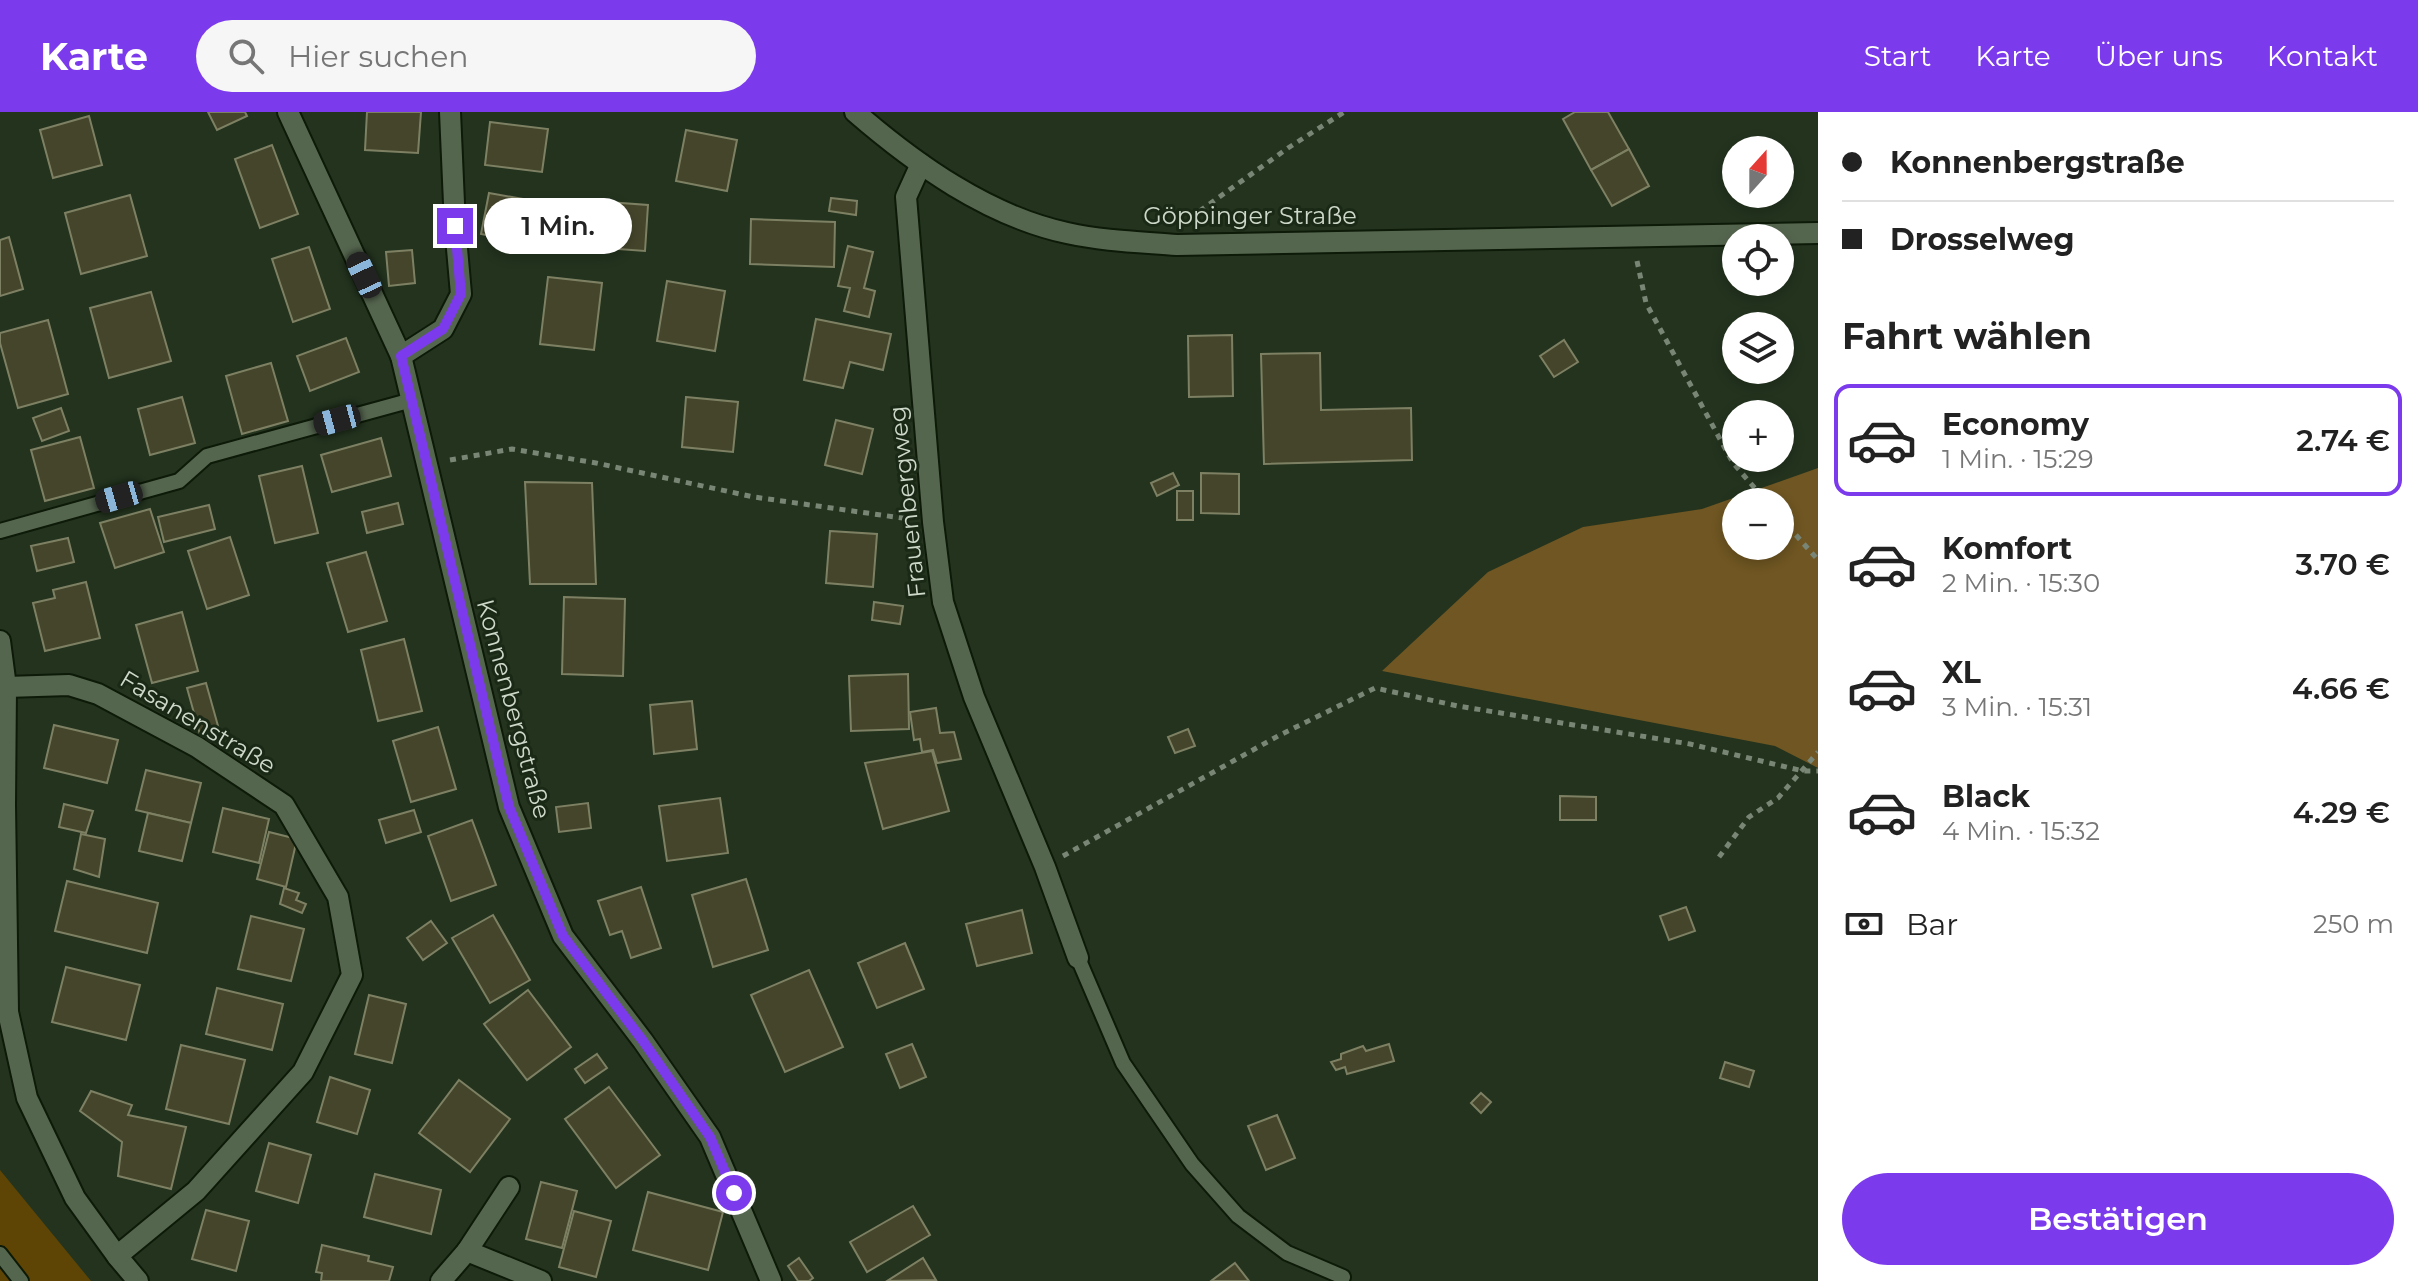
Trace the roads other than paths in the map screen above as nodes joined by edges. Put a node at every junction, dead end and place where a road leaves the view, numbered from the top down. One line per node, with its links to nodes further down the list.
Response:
1 (288, 112): 6 (street, Konnenbergstraße)
2 (450, 112): 6 (street)
3 (855, 112): 4 (street, Göppinger Straße)
4 (921, 164): 5 (street, Göppinger Straße); 11 (street, Frauenbergweg)
5 (1818, 233)
6 (401, 356): 7 (street, Konnenbergstraße)
7 (412, 400): 8 (lane); 22 (street, Konnenbergstraße)
8 (0, 531)
9 (0, 641): 10 (street)
10 (6, 687): 12 (street); 16 (street, Fasanenstraße)
11 (1078, 958): 17 (lane)
12 (4, 1012): 16 (street)
13 (509, 1187): 14 (street)
14 (467, 1251): 20 (street); 21 (street)
15 (0, 1254): 18 (lane)
16 (117, 1256): 19 (street)
17 (1343, 1277)
18 (21, 1281)
19 (138, 1281)
20 (441, 1281)
21 (541, 1281)
22 (771, 1281)

